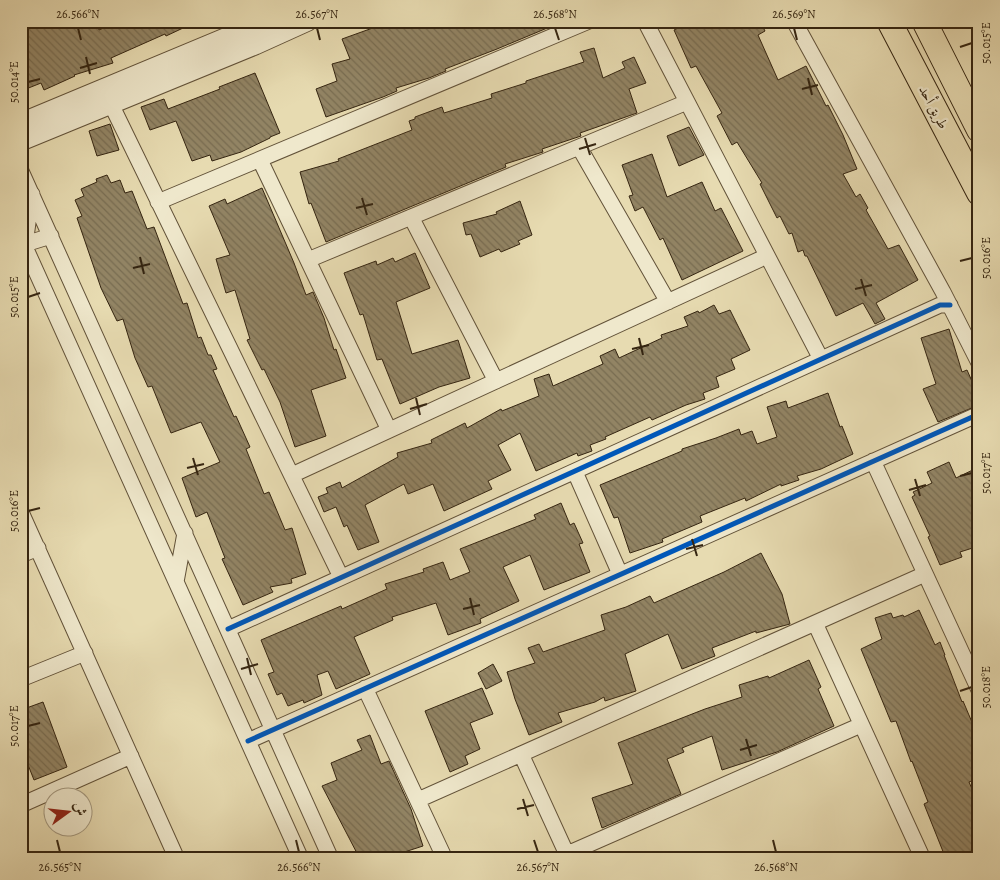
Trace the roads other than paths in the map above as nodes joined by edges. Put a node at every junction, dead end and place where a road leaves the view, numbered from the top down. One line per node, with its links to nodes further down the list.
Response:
1 (308, 21): 9 (street)
2 (588, 21): 14 (street)
3 (645, 21): 8 (street)
4 (794, 21): 26 (street)
5 (889, 21): 16 (main road, طريق أحد)
6 (924, 21): 11 (main road, طريق أحد)
7 (256, 23): 10 (street)
8 (687, 102): 13 (street); 22 (street)
9 (111, 104): 12 (street); 18 (street)
10 (21, 123)
11 (979, 130)
12 (21, 141)
13 (580, 147): 19 (street); 25 (street)
14 (260, 160): 18 (street); 24 (street)
15 (21, 171): 17 (street)
16 (979, 193)
17 (32, 194): 20 (street); 20 (street)
18 (158, 202): 34 (street)
19 (411, 217): 24 (street); 29 (street)
20 (51, 236): 36 (street)
21 (21, 238): 23 (street)
22 (767, 256): 25 (street); 27 (street)
23 (25, 258): 42 (street)
24 (308, 260): 31 (street)
25 (668, 302): 29 (street)
26 (950, 305): 27 (street); 28 (street)
27 (821, 360): 33 (street)
28 (979, 363)
29 (496, 381): 31 (street)
30 (979, 414): 32 (street)
31 (389, 430): 34 (street)
32 (873, 461): 39 (street); 40 (street)
33 (574, 472): 39 (street); 41 (street)
34 (292, 476): 41 (street)
35 (21, 512): 37 (street)
36 (185, 533): 42 (street); 44 (street)
37 (38, 548): 38 (street); 45 (street)
38 (21, 555)
39 (620, 574): 47 (street)
40 (925, 574): 43 (street); 48 (street)
41 (341, 578): 44 (street)
42 (176, 582): 51 (street)
43 (815, 623): 49 (street); 52 (street)
44 (228, 629): 50 (street)
45 (85, 653): 46 (street); 53 (street)
46 (21, 679)
47 (364, 688): 50 (street); 54 (street)
48 (979, 690)
49 (861, 725): 56 (street); 61 (street)
50 (273, 729): 51 (street); 59 (street)
51 (248, 741): 58 (street)
52 (521, 754): 54 (street); 56 (street)
53 (131, 756): 55 (street); 57 (street)
54 (418, 800): 60 (street)
55 (21, 804)
56 (568, 857)
57 (177, 859)
58 (301, 859)
59 (331, 859)
60 (445, 859)
61 (923, 859)

